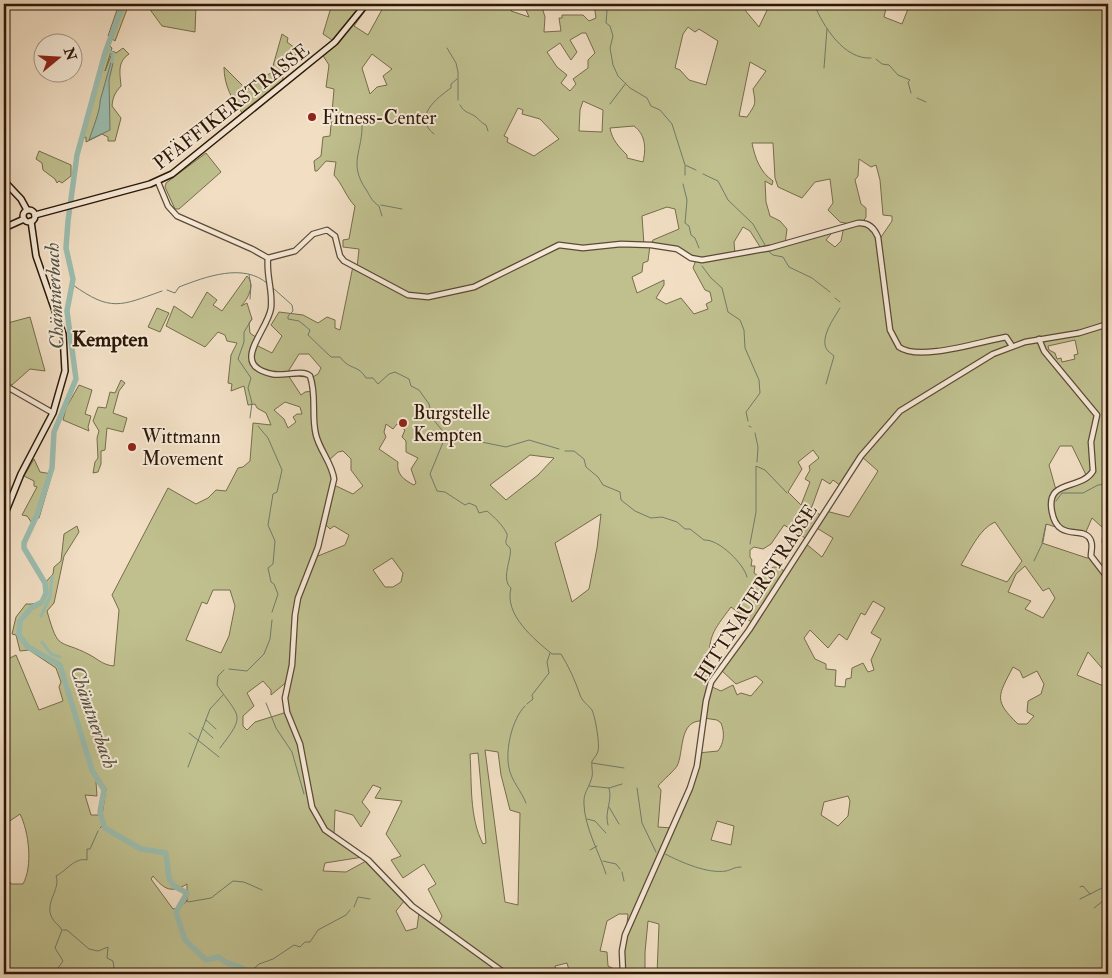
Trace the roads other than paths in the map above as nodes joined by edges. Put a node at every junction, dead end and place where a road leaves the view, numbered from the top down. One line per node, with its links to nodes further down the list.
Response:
1 (366, 4): 3 (main road, PFÄFFIKERSTRASSE)
2 (4, 181): 4 (main road)
3 (158, 182): 5 (main road, PFÄFFIKERSTRASSE); 9 (street)
4 (27, 210): 5 (main road); 6 (main road)
5 (35, 215): 7 (main road)
6 (24, 218): 7 (main road); 8 (main road)
7 (31, 222): 14 (main road)
8 (4, 228)
9 (268, 258): 12 (street); 17 (street)
10 (1108, 324): 11 (street, HITTNAUERSTRASSE)
11 (1039, 339): 12 (street, HITTNAUERSTRASSE); 16 (street)
12 (1012, 346): 18 (street, HITTNAUERSTRASSE)
13 (4, 385): 14 (street)
14 (53, 412): 15 (main road)
15 (4, 516)
16 (1108, 578)
17 (506, 974)
18 (623, 974)

